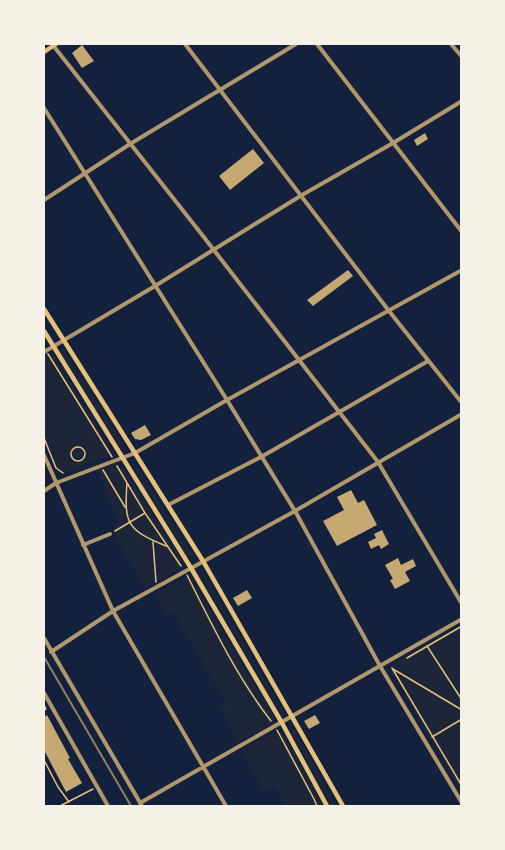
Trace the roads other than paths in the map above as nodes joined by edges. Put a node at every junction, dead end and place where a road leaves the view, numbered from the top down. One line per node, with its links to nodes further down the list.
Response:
1 (53, 44): 6 (main road); 12 (street)
2 (185, 44): 8 (street)
3 (296, 44): 8 (street)
4 (317, 44): 11 (street)
5 (451, 44): 7 (street)
6 (44, 52)
7 (462, 57)
8 (220, 89): 12 (street); 14 (street)
9 (462, 101): 11 (street)
10 (44, 108): 13 (street)
11 (393, 143): 14 (street); 16 (street)
12 (130, 144): 13 (street); 17 (street)
13 (84, 173): 15 (street); 19 (street)
14 (302, 195): 17 (street); 21 (street)
15 (44, 200)
16 (462, 232)
17 (213, 250): 19 (street); 26 (street)
18 (462, 270): 21 (street)
19 (155, 285): 23 (street); 28 (street)
20 (44, 309): 23 (main road)
21 (389, 311): 26 (street); 27 (street)
22 (44, 331): 24 (main road)
23 (64, 341): 24 (street); 32 (main road)
24 (53, 347): 25 (street); 35 (main road)
25 (44, 352)
26 (299, 361): 28 (street); 30 (street)
27 (428, 361): 29 (street); 30 (street)
28 (227, 400): 32 (street); 34 (street)
29 (462, 402)
30 (339, 411): 34 (street); 36 (street)
31 (462, 414): 36 (street)
32 (135, 453): 35 (street); 39 (main road)
33 (44, 455): 37 (street)
34 (261, 456): 39 (street); 40 (street)
35 (123, 458): 37 (street); 44 (main road)
36 (378, 462): 40 (street); 45 (street)
37 (56, 483): 38 (street); 42 (street)
38 (44, 491)
39 (168, 505): 43 (main road)
40 (295, 511): 43 (street); 50 (street)
41 (110, 534): 42 (street)
42 (83, 544): 46 (street)
43 (203, 561): 44 (street); 52 (main road)
44 (191, 568): 46 (street); 53 (main road)
45 (462, 604)
46 (113, 611): 49 (street); 54 (street)
47 (462, 619): 50 (street)
48 (44, 638): 49 (street)
49 (51, 652): 56 (street)
50 (380, 666): 52 (street); 55 (street)
51 (44, 693): 57 (street)
52 (292, 716): 53 (street); 60 (main road)
53 (282, 723): 54 (street); 59 (main road)
54 (203, 767): 56 (street); 58 (street)
55 (462, 803)
56 (141, 805)
57 (108, 807)
58 (226, 807)
59 (327, 807)
60 (343, 807)

